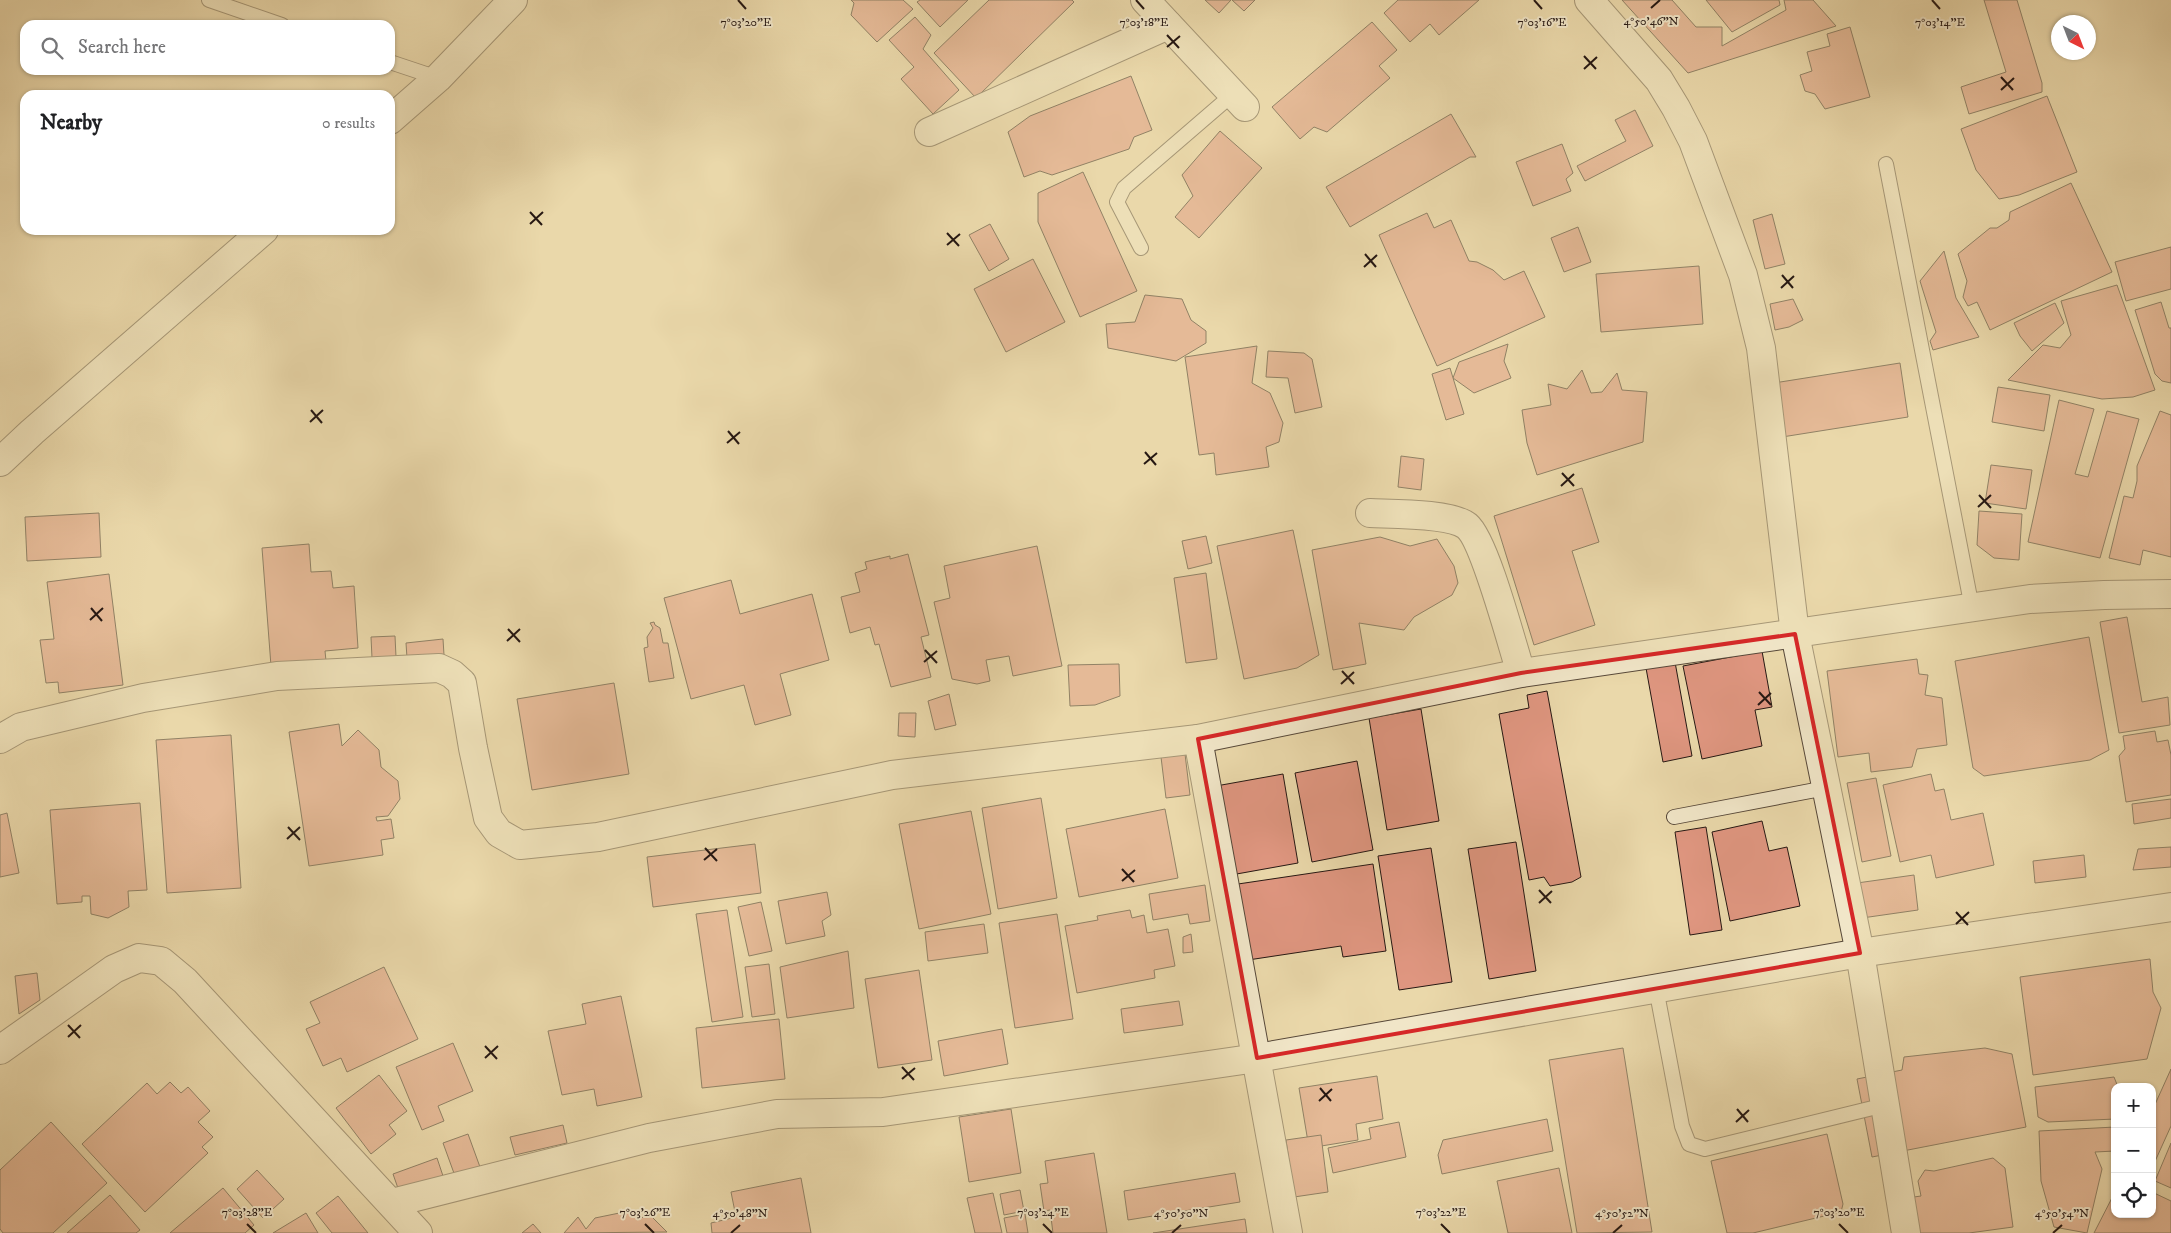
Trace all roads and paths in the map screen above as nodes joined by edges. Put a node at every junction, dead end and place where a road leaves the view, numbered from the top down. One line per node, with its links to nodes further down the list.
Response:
1 (209, 0): 5 (lane)
2 (513, 0): 8 (street)
3 (1145, 0): 6 (street)
4 (1589, 0): 19 (street)
5 (267, 20)
6 (1168, 24): 9 (street); 11 (street)
7 (395, 64): 8 (lane)
8 (438, 78): 10 (street)
9 (1239, 101): 14 (lane)
10 (395, 116)
11 (929, 132)
12 (1886, 164): 18 (lane)
13 (258, 235): 15 (street)
14 (1141, 248)
15 (0, 462)
16 (1370, 513): 20 (street)
17 (2171, 594): 18 (street)
18 (1972, 608): 19 (street)
19 (1795, 634): 20 (street); 23 (street)
20 (1521, 673): 22 (street)
21 (0, 738): 22 (street)
22 (1198, 739): 29 (street)
23 (1826, 788): 24 (lane); 26 (street)
24 (1674, 817)
25 (2171, 907): 26 (street)
26 (1860, 953): 27 (street); 30 (street)
27 (1656, 988): 29 (street); 30 (lane)
28 (0, 1050): 31 (street)
29 (1257, 1058): 31 (street); 33 (street)
30 (1885, 1105): 34 (street)
31 (392, 1203): 32 (street)
32 (408, 1230)
33 (1288, 1233)
34 (1906, 1233)

